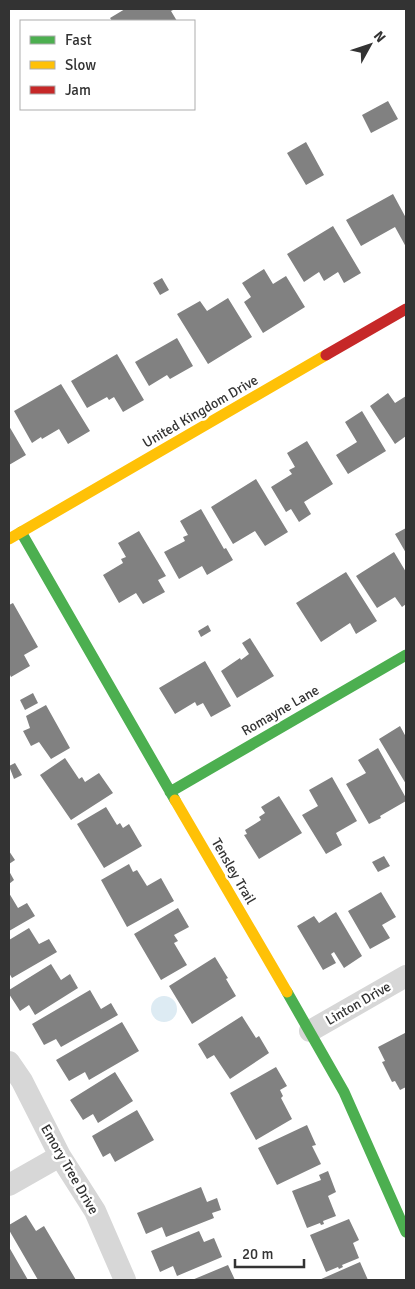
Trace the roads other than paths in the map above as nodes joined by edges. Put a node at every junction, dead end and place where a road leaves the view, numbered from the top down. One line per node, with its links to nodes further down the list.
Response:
1 (406, 309): 2 (street, United Kingdom Drive)
2 (21, 532): 3 (street, United Kingdom Drive); 5 (street, Tensley Trail)
3 (9, 539)
4 (406, 655): 5 (street, Romayne Lane)
5 (170, 792): 7 (street, Tensley Trail)
6 (406, 976): 7 (street, Linton Drive)
7 (310, 1031): 11 (street, Tensley Trail)
8 (9, 1062): 9 (street, Emory Tree Drive)
9 (60, 1156): 10 (street); 12 (street, Emory Tree Drive)
10 (9, 1185)
11 (406, 1232)
12 (125, 1280)

